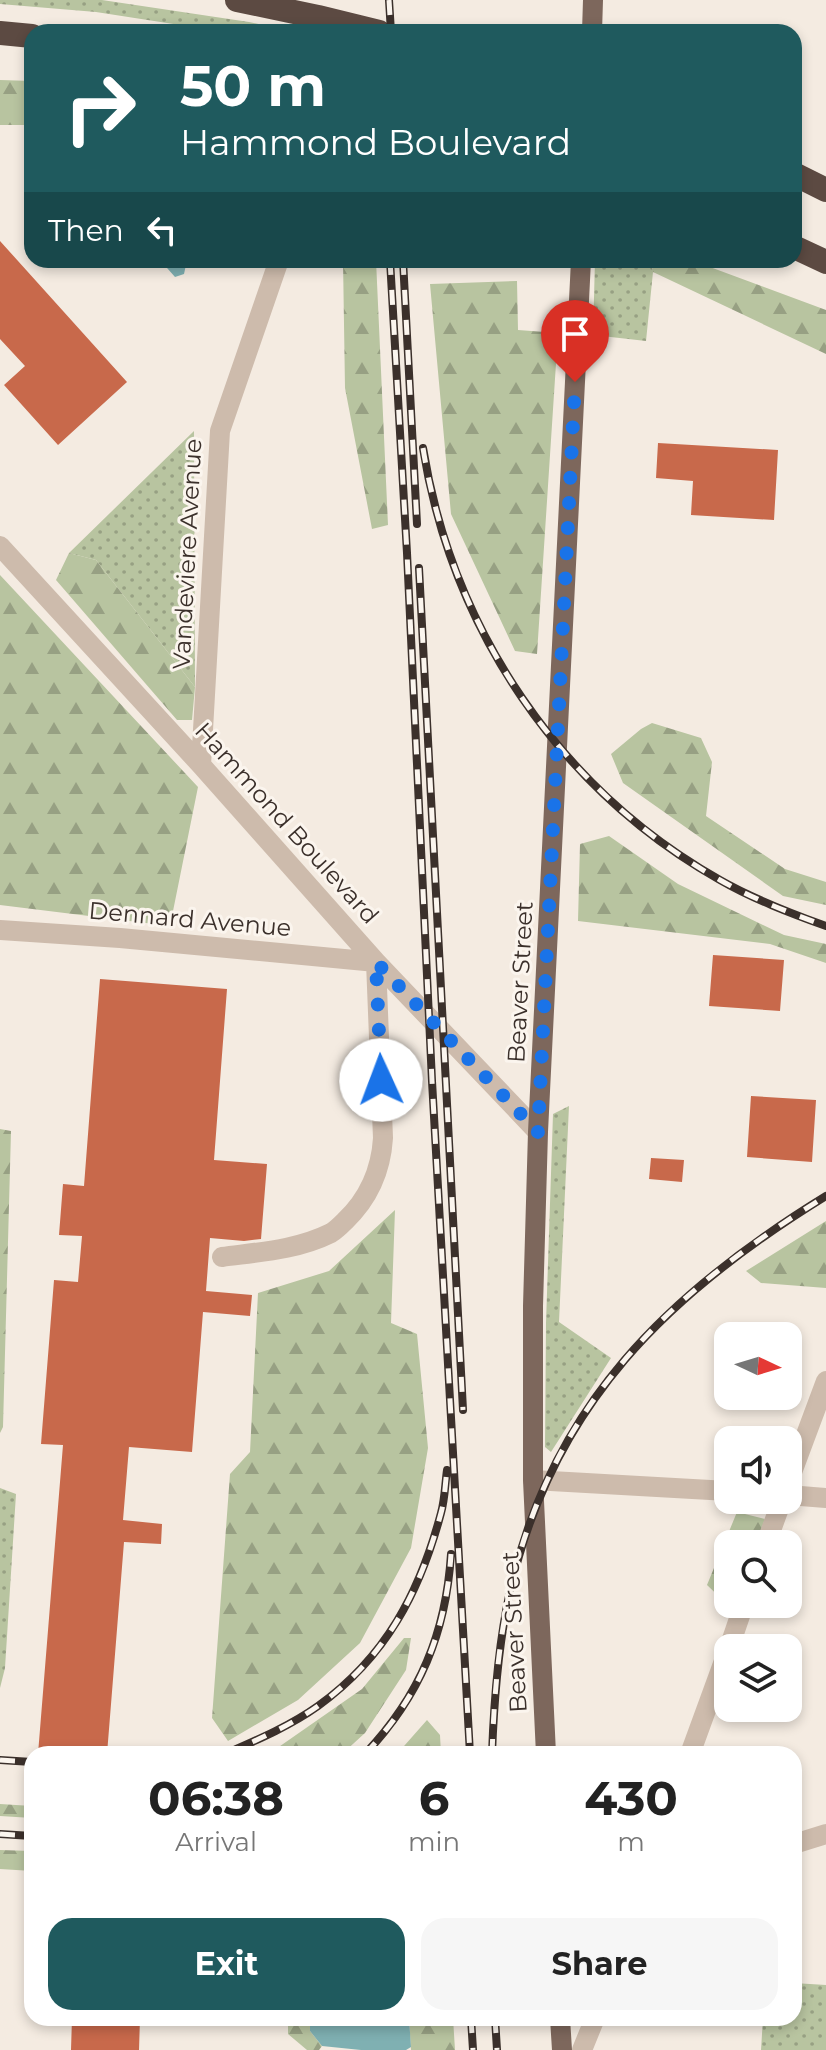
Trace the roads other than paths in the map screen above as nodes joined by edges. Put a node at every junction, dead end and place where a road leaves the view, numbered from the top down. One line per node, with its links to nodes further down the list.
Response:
1 (237, 0): 3 (highway)
2 (593, 0): 4 (main road)
3 (346, 24)
4 (592, 24)
5 (0, 33): 6 (highway)
6 (24, 35)
7 (802, 178): 8 (highway)
8 (826, 190)
9 (802, 251): 10 (highway)
10 (826, 262)
11 (276, 268): 14 (street, Vandeviere Avenue)
12 (581, 268): 17 (main road, Beaver Street)
13 (0, 546): 14 (street, Hammond Boulevard)
14 (201, 765): 16 (street, Hammond Boulevard)
15 (0, 930): 16 (street, Dennard Avenue)
16 (376, 962): 17 (street, Hammond Boulevard); 18 (street)
17 (538, 1132): 21 (main road, Beaver Street)
18 (222, 1257)
19 (826, 1381): 20 (street)
20 (802, 1445)
21 (533, 1480): 22 (street); 26 (main road, Beaver Street)
22 (714, 1490)
23 (802, 1496): 24 (street)
24 (826, 1498)
25 (714, 1688): 27 (street)
26 (546, 1746)
27 (693, 1746)
28 (826, 1834): 29 (street)
29 (802, 1842)
30 (560, 2026): 32 (main road)
31 (592, 2026): 33 (street)
32 (562, 2050)
33 (582, 2050)

